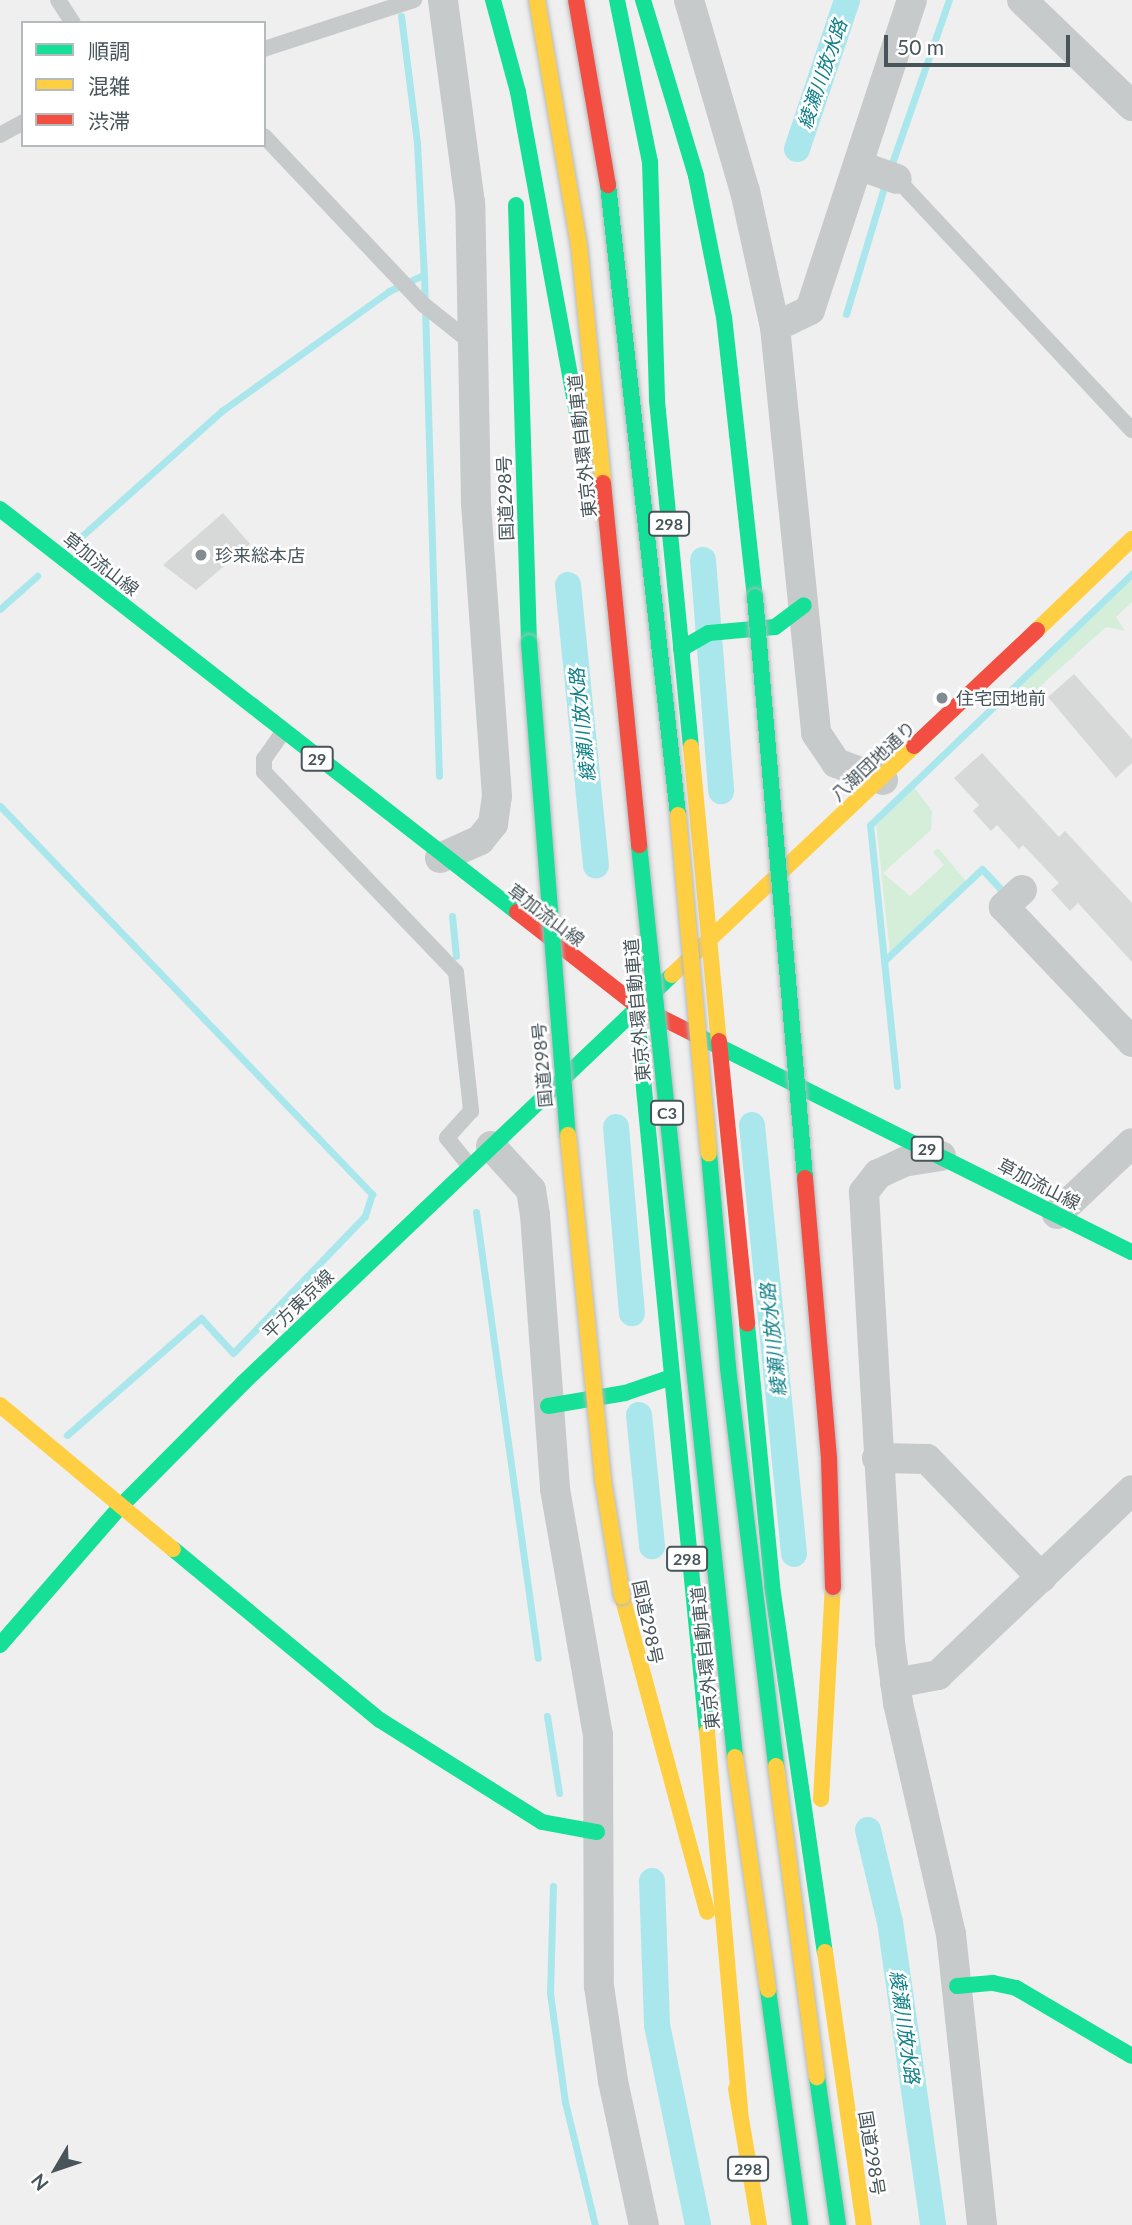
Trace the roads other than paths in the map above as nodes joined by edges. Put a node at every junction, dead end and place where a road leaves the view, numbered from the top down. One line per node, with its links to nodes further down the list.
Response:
1 (58, 0): 13 (lane)
2 (411, 0): 14 (lane)
3 (443, 0): 21 (street)
4 (487, 0): 55 (main road, 国道298号 / 298, bridge)
5 (493, 0): 31 (main road)
6 (537, 0): 58 (main road, 東京外環自動車道 / C3, bridge)
7 (576, 0): 59 (main road, C3, bridge)
8 (617, 0): 26 (main road, 国道298号 / 298)
9 (643, 0): 52 (main road, 国道298号 / 298, bridge)
10 (690, 0): 20 (street)
11 (912, 0): 19 (street)
12 (1022, 0): 15 (street)
13 (72, 21)
14 (266, 48)
15 (1132, 107)
16 (21, 123): 17 (lane)
17 (0, 135)
18 (266, 138): 21 (lane)
19 (880, 173): 20 (street); 22 (lane)
20 (775, 327): 25 (street)
21 (474, 346): 29 (street)
22 (1132, 429)
23 (0, 509): 27 (main road, 草加流山線 / 29)
24 (1132, 539): 28 (main road, 八潮団地通り)
25 (804, 605): 26 (main road); 28 (street)
26 (681, 649): 32 (main road, 国道298号 / 298)
27 (283, 732): 29 (main road, 草加流山線 / 29); 38 (lane)
28 (883, 780): 32 (main road, 八潮団地通り)
29 (440, 858): 34 (main road, 草加流山線 / 29)
30 (1022, 890): 35 (street)
31 (629, 925)
32 (710, 936): 34 (main road, 八潮団地通り); 36 (main road, 国道298号 / 298)
33 (634, 979): 34 (main road, 国道298号 / 298)
34 (636, 1005): 36 (main road, 草加流山線 / 29); 38 (main road, 平方東京線); 42 (main road, 国道298号 / 298)
35 (1132, 1042)
36 (721, 1049): 39 (main road, 草加流山線 / 29); 52 (main road, 国道298号 / 298)
37 (1132, 1143): 40 (street)
38 (481, 1156): 44 (street); 47 (main road, 平方東京線)
39 (941, 1156): 40 (main road, 草加流山線 / 29); 45 (street)
40 (1057, 1214): 41 (main road, 草加流山線 / 29)
41 (1132, 1252)
42 (669, 1378): 44 (main road); 55 (main road, 国道298号 / 298)
43 (0, 1405): 47 (main road)
44 (548, 1406): 51 (street)
45 (877, 1458): 48 (street); 50 (street)
46 (1132, 1490): 48 (street)
47 (120, 1508): 49 (main road, 平方東京線); 51 (main road)
48 (1042, 1578): 50 (street)
49 (0, 1644)
50 (895, 1683): 53 (street)
51 (597, 1832): 56 (street)
52 (816, 1878): 60 (main road, 国道298号 / 298)
53 (957, 1986): 54 (main road); 61 (street)
54 (1132, 2056)
55 (740, 2113): 57 (main road, 国道298号 / 298)
56 (644, 2225)
57 (759, 2225)
58 (800, 2225)
59 (838, 2225)
60 (864, 2225)
61 (982, 2225)

